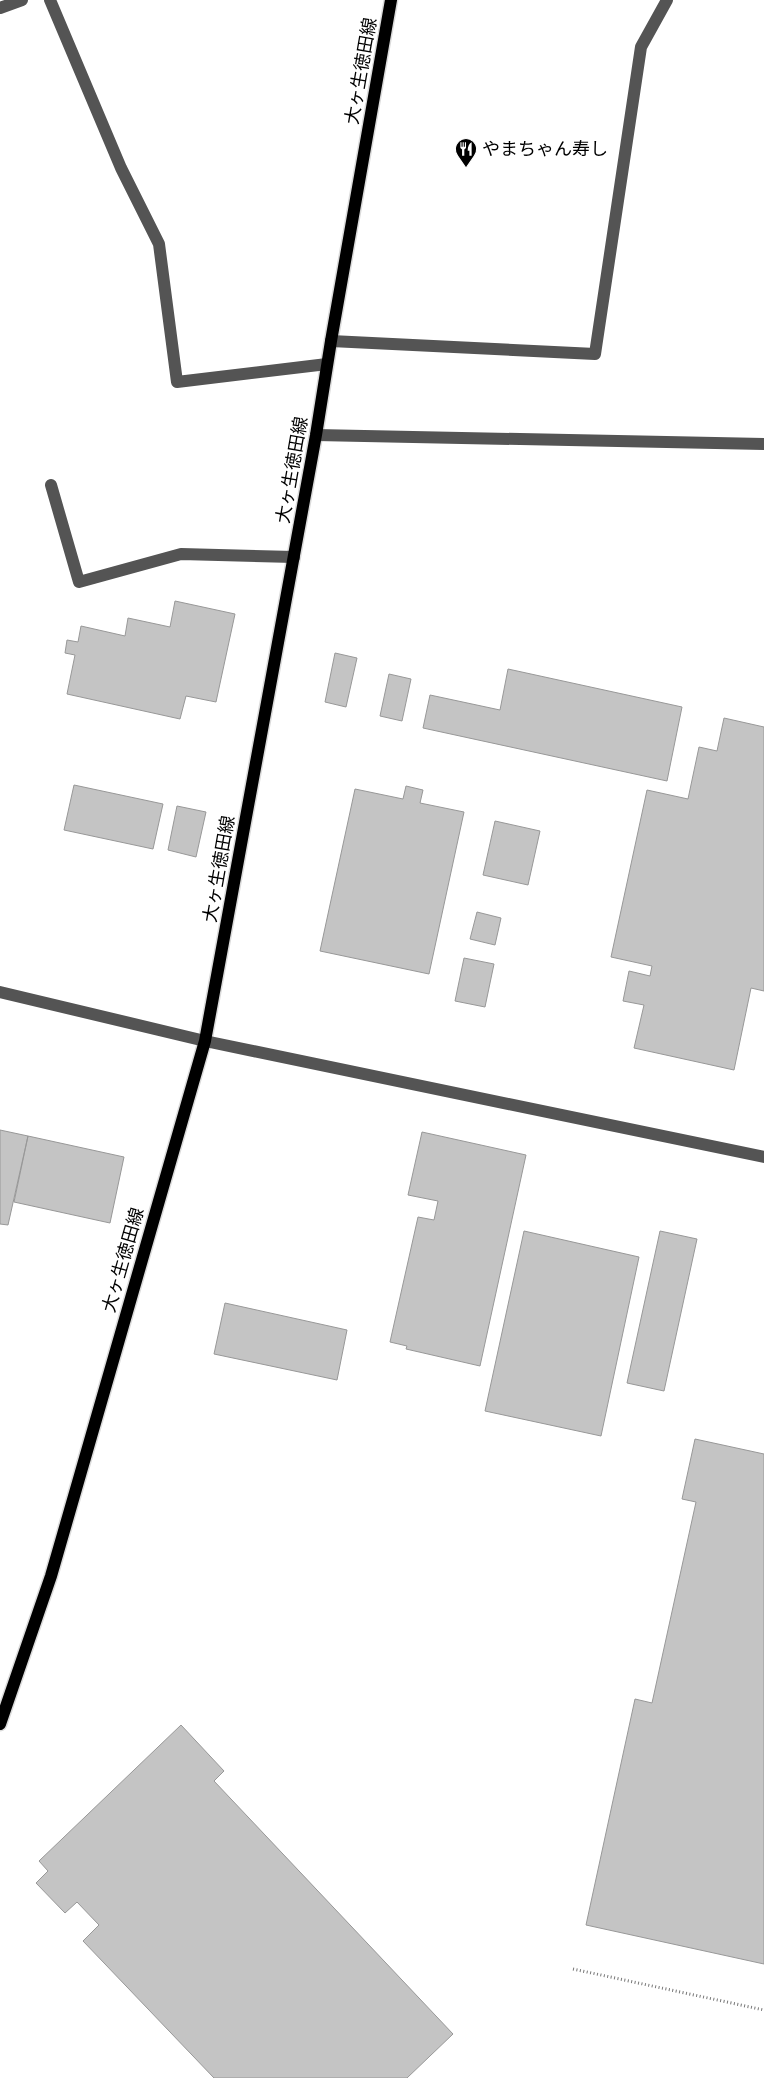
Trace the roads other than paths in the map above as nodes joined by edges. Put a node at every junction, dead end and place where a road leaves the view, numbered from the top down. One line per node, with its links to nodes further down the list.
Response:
1 (22, 0): 5 (street)
2 (50, 0): 7 (street)
3 (391, 0): 6 (main road, 大ヶ生徳田線)
4 (667, 0): 6 (street)
5 (0, 8)
6 (331, 342): 7 (main road, 大ヶ生徳田線)
7 (327, 364): 8 (main road, 大ヶ生徳田線)
8 (316, 435): 9 (street); 11 (main road, 大ヶ生徳田線)
9 (764, 444)
10 (51, 485): 11 (street)
11 (294, 557): 13 (main road, 大ヶ生徳田線)
12 (0, 992): 13 (street)
13 (205, 1041): 14 (street); 15 (main road, 大ヶ生徳田線)
14 (764, 1157)
15 (0, 1724)

